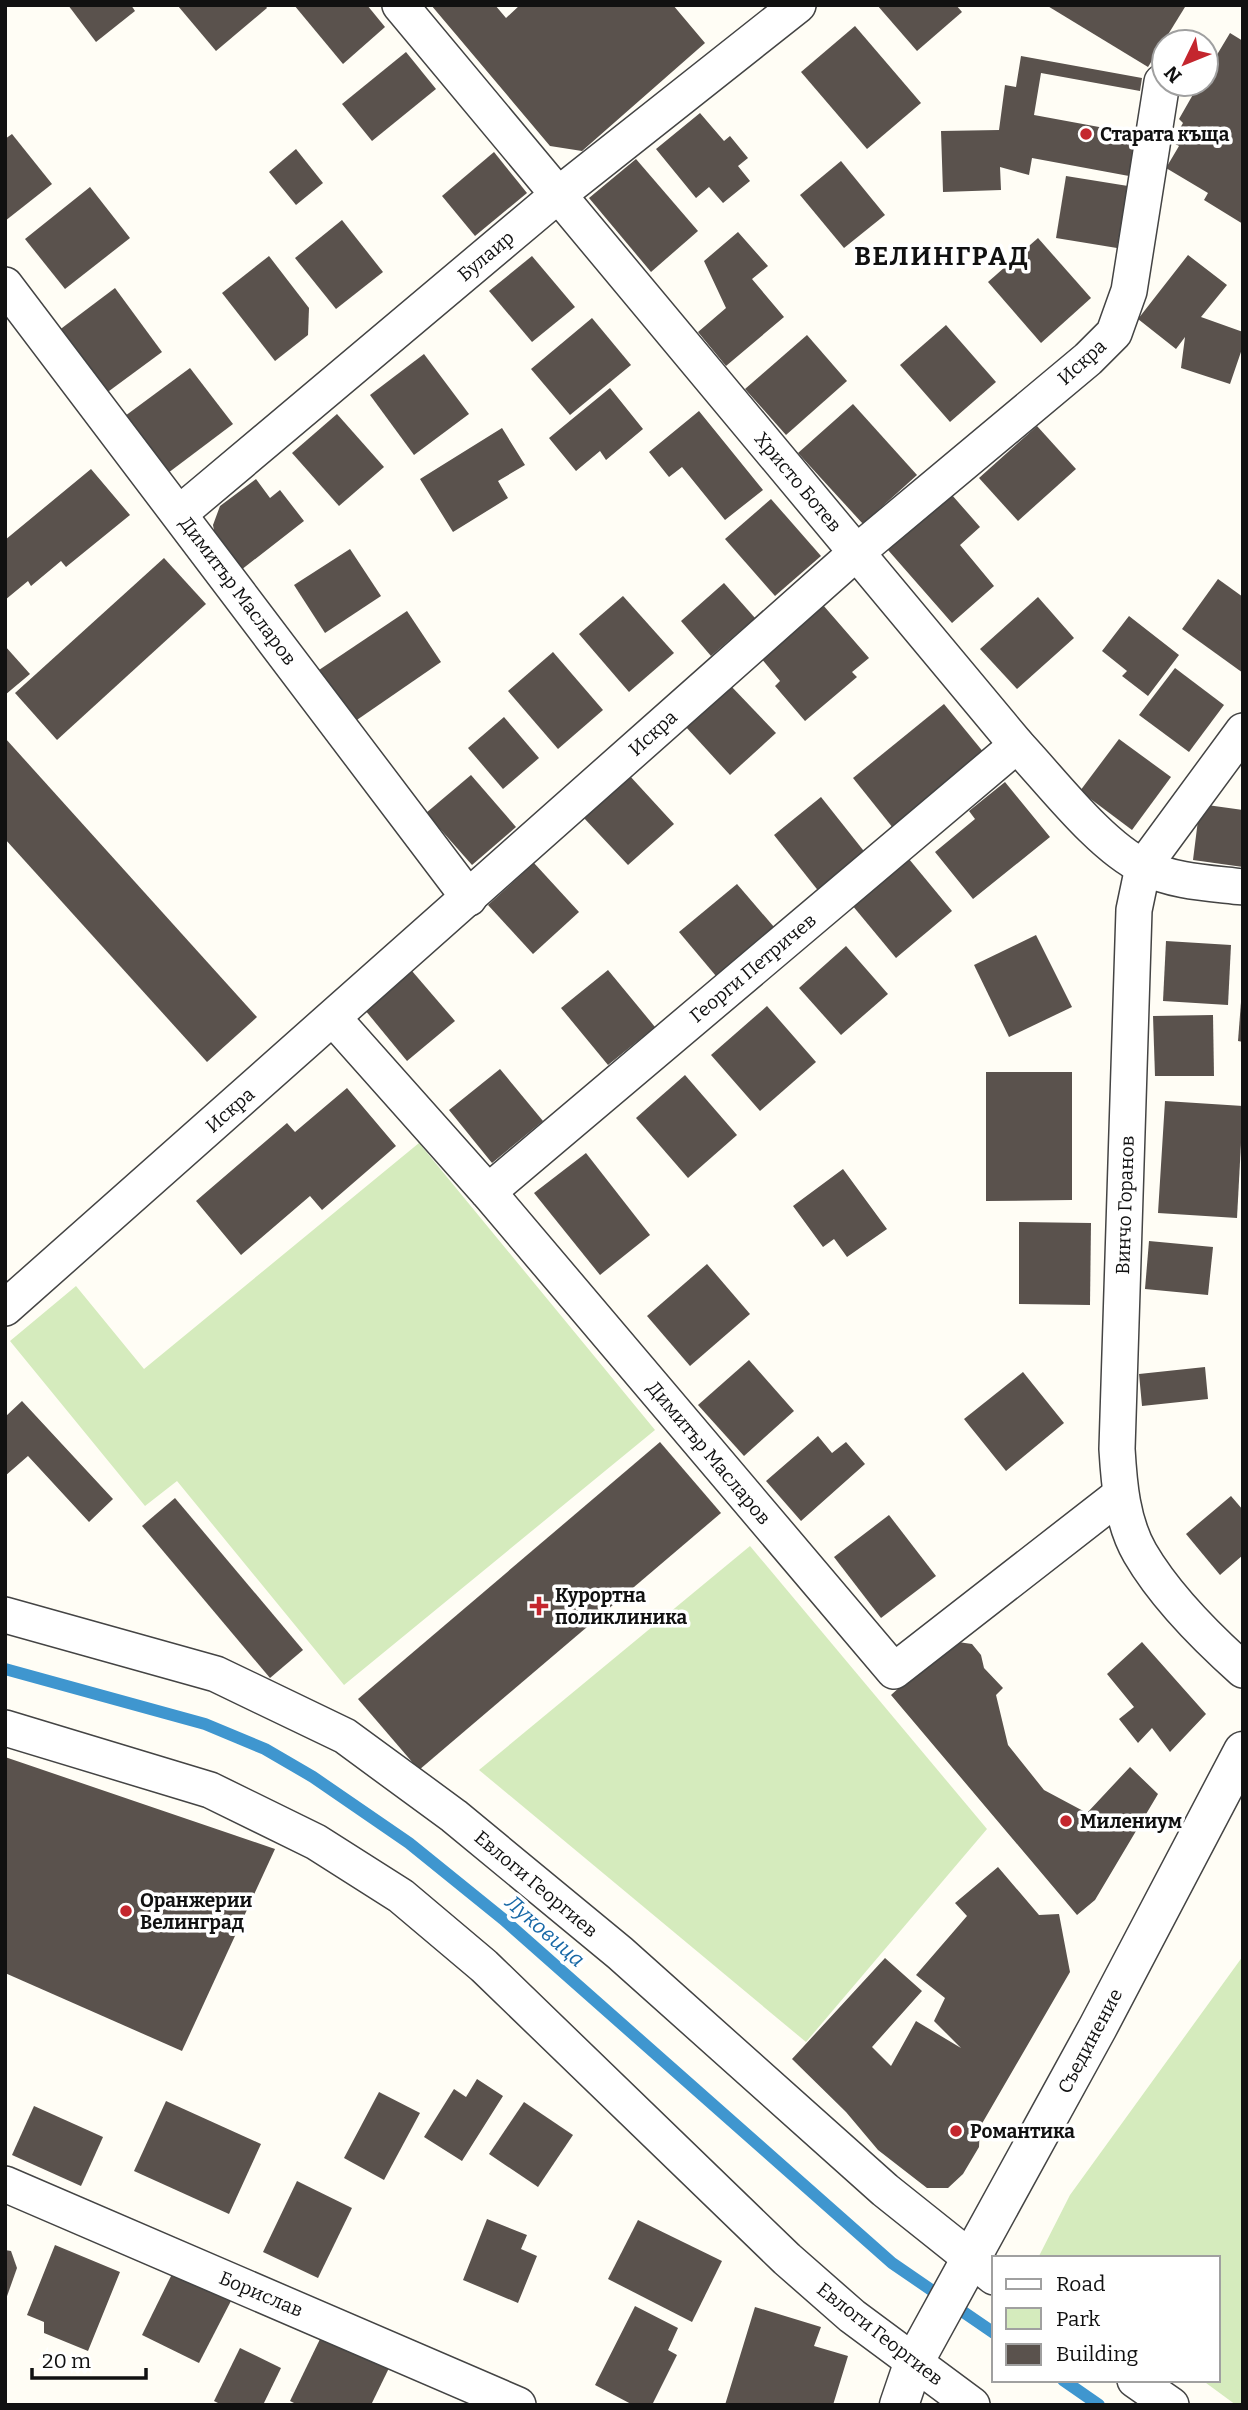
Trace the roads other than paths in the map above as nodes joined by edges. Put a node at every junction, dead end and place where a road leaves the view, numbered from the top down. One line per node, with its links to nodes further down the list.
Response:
1 (400, 5): 4 (street, Христо Ботев)
2 (798, 5): 4 (street, Булаир)
3 (1159, 98): 7 (street, Искра)
4 (558, 195): 6 (street, Булаир); 7 (street, Христо Ботев)
5 (5, 285): 6 (street, Димитър Масларов)
6 (180, 513): 12 (street, Димитър Масларов)
7 (857, 552): 9 (street, Христо Ботев); 12 (street, Искра)
8 (1243, 731): 10 (street, Винчо Горанов)
9 (1017, 745): 10 (street, Христо Ботев); 14 (street, Георги Петричев)
10 (1143, 867): 11 (street, Христо Ботев); 16 (street, Винчо Горанов)
11 (1243, 887)
12 (468, 898): 13 (street, Искра)
13 (334, 1019): 14 (street, Димитър Масларов); 15 (street, Искра)
14 (488, 1192): 16 (street, Димитър Масларов)
15 (5, 1308)
16 (1120, 1495): 18 (street, Винчо Горанов)
17 (5, 1615): 22 (street, Евлоги Георгиев)
18 (1243, 1670)
19 (5, 1728): 23 (street, Евлоги Георгиев)
20 (1243, 1751): 22 (street, Съединение)
21 (5, 2184): 25 (street, Борислав)
22 (982, 2268): 23 (street, Съединение)
23 (913, 2364): 26 (street, Съединение); 27 (street, Евлоги Георгиев)
24 (1138, 2382): 28 (street)
25 (518, 2405)
26 (899, 2405)
27 (972, 2405)
28 (1171, 2405)

